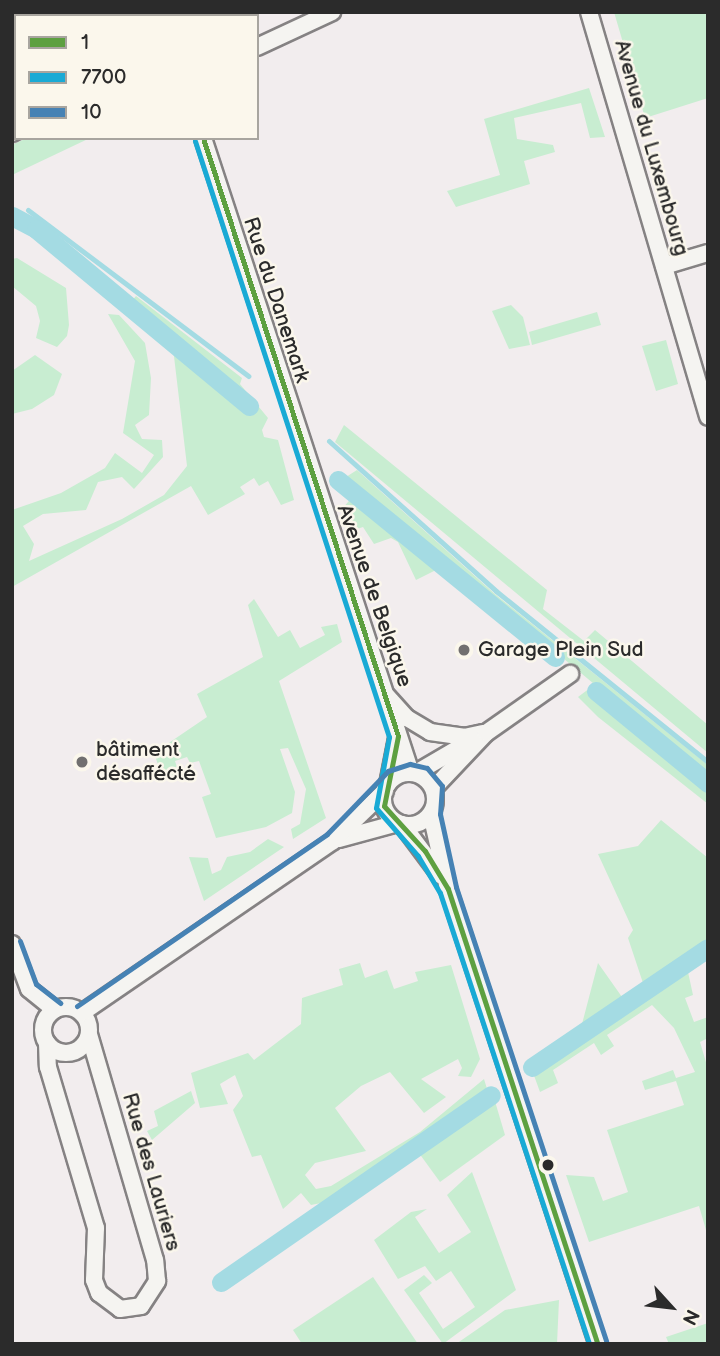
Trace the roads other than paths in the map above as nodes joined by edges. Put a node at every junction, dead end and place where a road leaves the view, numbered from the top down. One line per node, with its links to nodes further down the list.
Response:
1 (332, 12): 3 (street)
2 (589, 12): 6 (street, Avenue du Luxembourg)
3 (259, 46)
4 (201, 140): 8 (street, Rue du Danemark)
5 (708, 253): 6 (street)
6 (664, 267): 7 (street, Avenue du Luxembourg)
7 (708, 417)
8 (309, 471): 10 (street, Avenue de Belgique)
9 (570, 674): 11 (street)
10 (384, 693): 11 (street); 12 (street, Avenue de Belgique)
11 (486, 733): 13 (street); 15 (street)
12 (398, 736): 13 (street, Avenue de Belgique); 14 (street, Avenue de Belgique)
13 (413, 773): 14 (street); 15 (street)
14 (386, 787): 17 (street); 18 (street)
15 (434, 789): 16 (street)
16 (431, 814): 17 (street); 19 (street)
17 (400, 823): 18 (street); 19 (street)
18 (333, 841): 22 (street)
19 (448, 889): 25 (street)
20 (12, 944): 21 (street)
21 (55, 1010): 22 (street); 24 (street, Rue des Lauriers)
22 (82, 1013): 23 (street, Rue des Lauriers)
23 (89, 1034): 24 (street); 24 (street, Rue des Lauriers)
24 (47, 1043)
25 (598, 1344)

